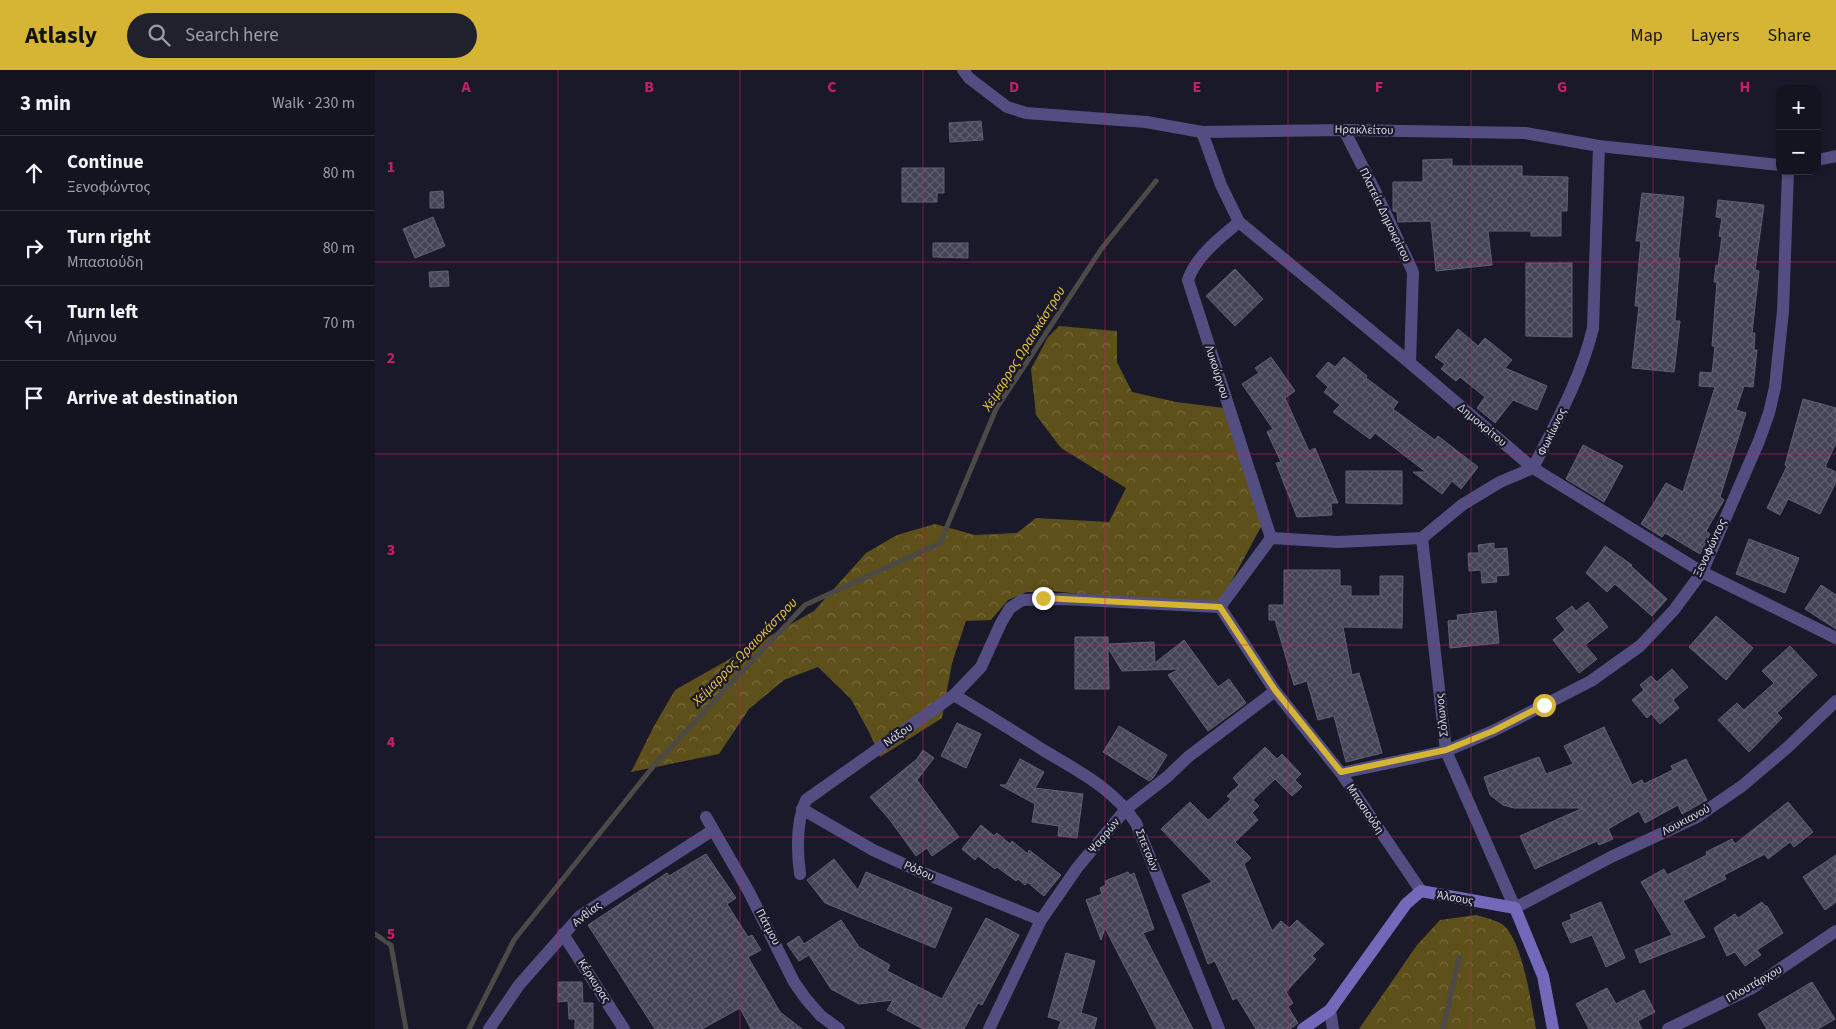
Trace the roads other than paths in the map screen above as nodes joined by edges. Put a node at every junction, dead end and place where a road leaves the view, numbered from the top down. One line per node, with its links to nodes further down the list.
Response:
1 (963, 70): 3 (street, Ηρακλείτου)
2 (1344, 130): 3 (street, Ηρακλείτου); 4 (street, Ηρακλείτου); 10 (street, Πλατεία Δημοκρίτου)
3 (1202, 132): 9 (street, Δημοκρίτου)
4 (1599, 146): 7 (street, Ηρακλείτου); 11 (street, Φωκίωνος)
5 (1836, 156): 6 (street)
6 (1821, 159)
7 (1776, 165)
8 (1788, 175): 14 (street, Ξενοφώντος)
9 (1239, 222): 10 (street, Δημοκρίτου); 12 (street, Λυκούργου)
10 (1409, 363): 11 (street, Δημοκρίτου)
11 (1533, 468): 13 (street, Φωκίωνος); 14 (street, Δημοκρίτου)
12 (1271, 538): 13 (street); 15 (street)
13 (1422, 538): 20 (street, Σόλωνος)
14 (1701, 572): 16 (street, Δημοκρίτου); 20 (street, Ξενοφώντος)
15 (1220, 607): 17 (street, Μπασιούδη); 18 (street, Νάξου)
16 (1836, 638)
17 (1275, 690): 21 (street, Μπασιούδη); 22 (street, Ψαρρών)
18 (954, 695): 22 (street, Σπετσών); 23 (street, Νάξου)
19 (1836, 701): 28 (street, Λουκιανού)
20 (1446, 750): 21 (street, Ξενοφώντος); 28 (street, Σόλωνος)
21 (1341, 772): 27 (street, Μπασιούδη)
22 (1127, 808): 29 (street, Ψαρρών); 37 (street, Σπετσών)
23 (802, 809): 26 (street); 29 (street, Ρόδου)
24 (706, 817): 25 (street, Πάτμου)
25 (713, 830): 31 (street, Ανθίας); 35 (street, Πάτμου)
26 (800, 874)
27 (1421, 891): 28 (street, Άλσους); 32 (street, Άλσους)
28 (1515, 908): 40 (street)
29 (1041, 920): 36 (street, Ψαρρών)
30 (1836, 932): 41 (street, Πλουτάρχου)
31 (563, 934): 33 (street, Ανθίας); 34 (street, Κέρκυρας)
32 (1330, 1010): 38 (street, Άλσους); 39 (street)
33 (489, 1029)
34 (625, 1029)
35 (839, 1029)
36 (989, 1029)
37 (1219, 1029)
38 (1303, 1029)
39 (1333, 1029)
40 (1553, 1029)
41 (1668, 1029)

